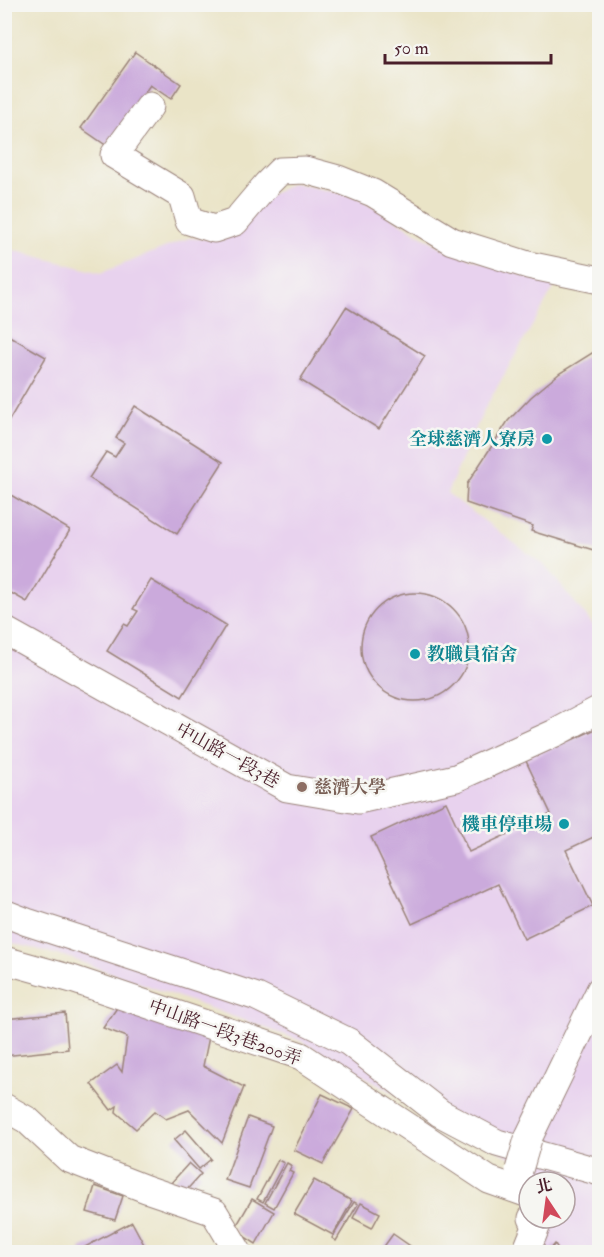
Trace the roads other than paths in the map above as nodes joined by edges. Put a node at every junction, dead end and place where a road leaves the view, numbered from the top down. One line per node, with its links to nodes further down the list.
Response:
1 (150, 106): 2 (lane)
2 (600, 280)
3 (4, 630): 4 (lane, 中山路一段3巷)
4 (600, 709)
5 (4, 913): 10 (lane)
6 (4, 960): 11 (lane, 中山路一段3巷200弄)
7 (600, 990): 9 (lane, bridge)
8 (4, 1107): 13 (lane)
9 (526, 1170)
10 (600, 1172)
11 (517, 1188)
12 (535, 1230): 14 (lane)
13 (238, 1252)
14 (526, 1252)

